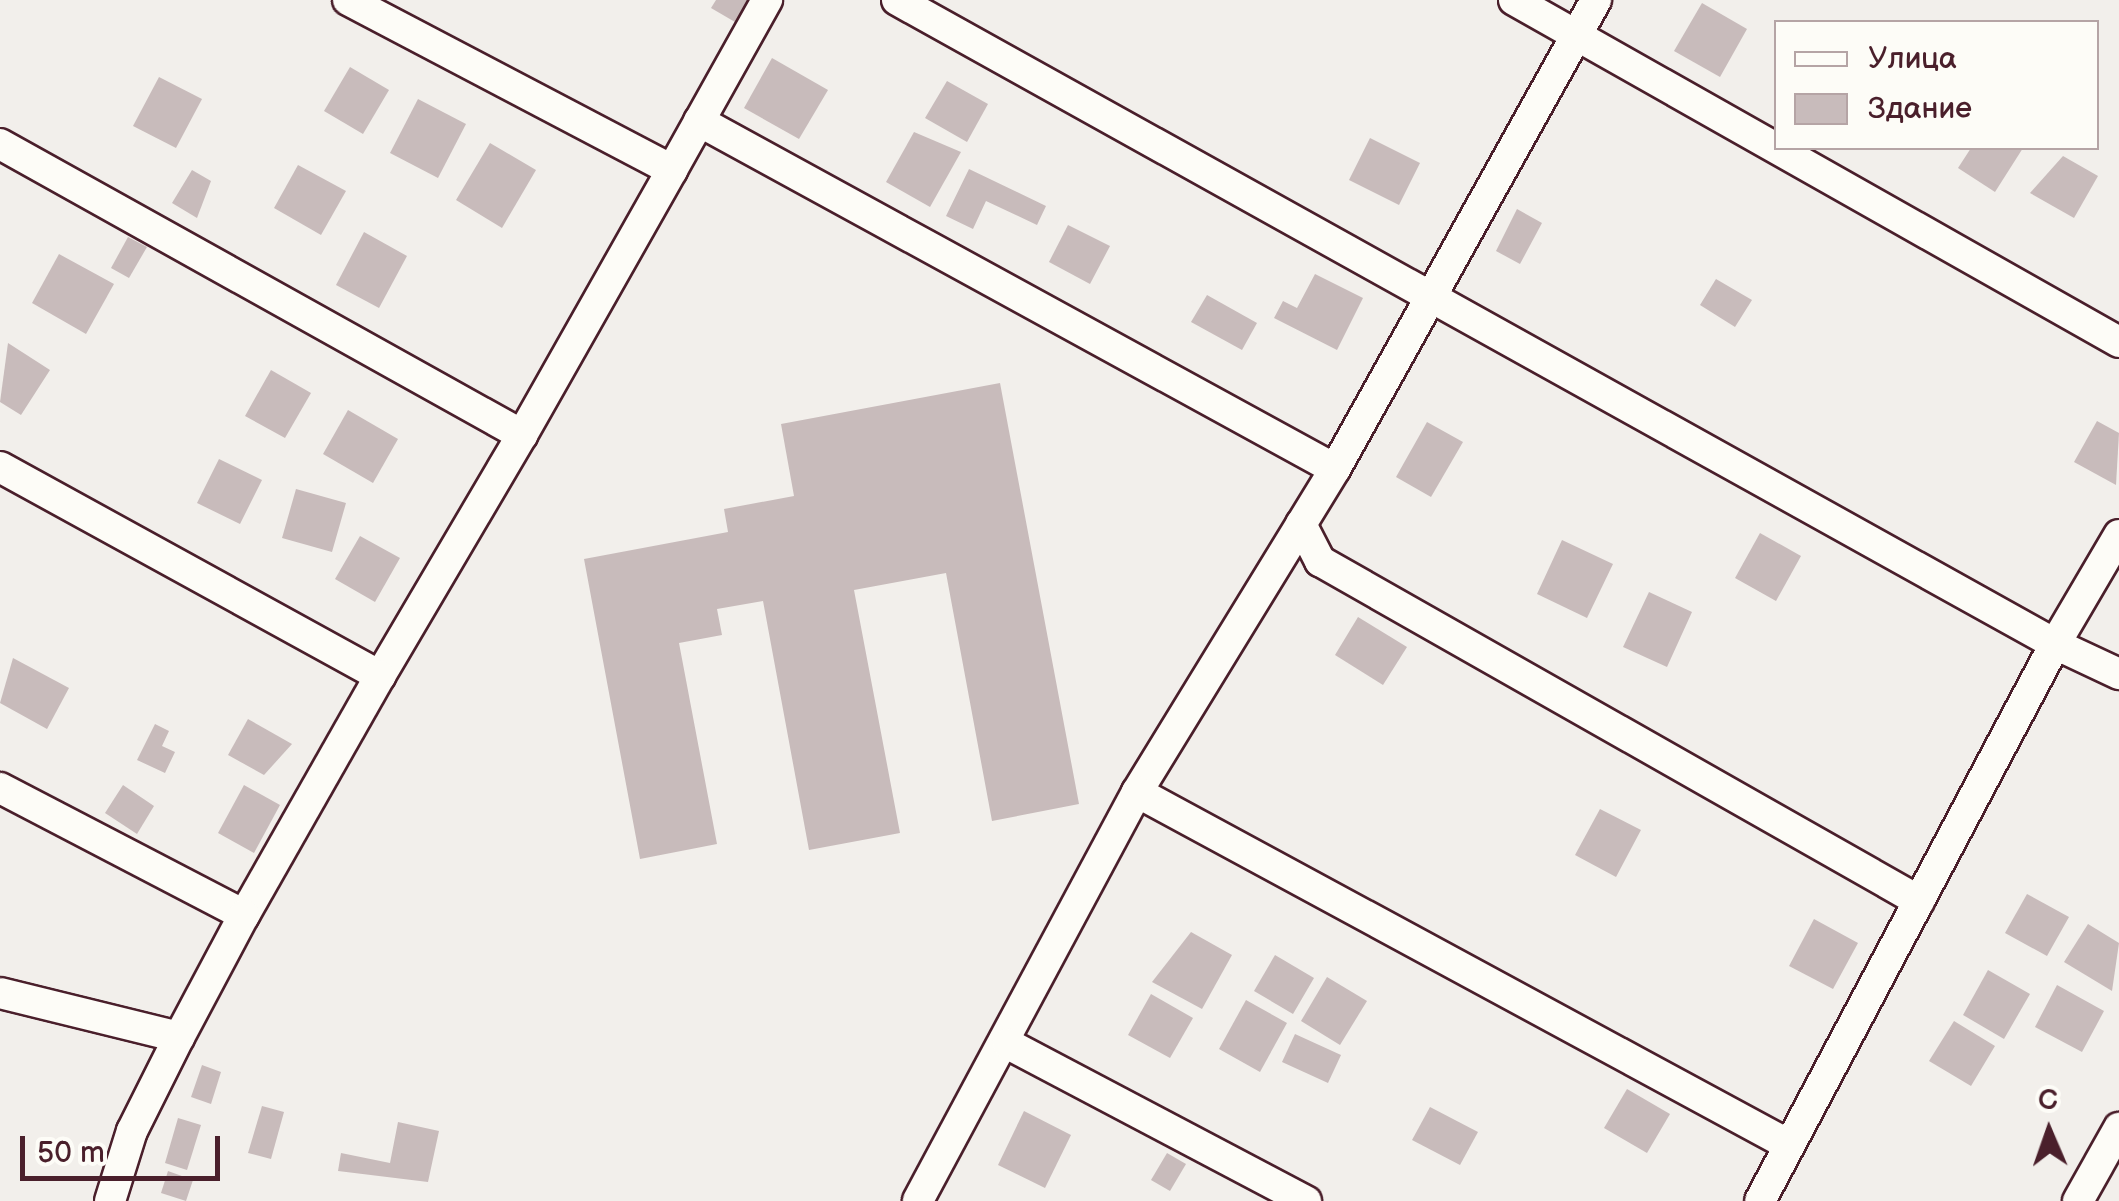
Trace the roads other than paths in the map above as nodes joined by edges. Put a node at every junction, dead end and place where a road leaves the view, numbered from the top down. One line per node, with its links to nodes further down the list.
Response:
1 (348, 0): 11 (street)
2 (767, 0): 7 (street)
3 (897, 0): 12 (street)
4 (1514, 0): 6 (street)
5 (1596, 0): 6 (street)
6 (1576, 36): 9 (street); 12 (street)
7 (699, 121): 11 (street); 16 (street)
8 (0, 144): 14 (street)
9 (1774, 148)
10 (1778, 150): 13 (street)
11 (672, 170): 14 (street)
12 (1427, 295): 16 (street); 19 (street)
13 (2119, 342)
14 (522, 435): 21 (street)
15 (0, 466): 21 (street)
16 (1335, 469): 17 (street)
17 (1301, 524): 23 (street); 24 (street)
18 (2119, 535): 19 (street)
19 (2054, 644): 20 (street); 24 (street)
20 (2119, 674)
21 (380, 676): 25 (street)
22 (0, 788): 25 (street)
23 (1137, 792): 28 (street); 30 (street)
24 (1918, 901): 30 (street)
25 (244, 915): 27 (street)
26 (0, 994): 27 (street)
27 (180, 1037): 31 (street)
28 (1008, 1044): 32 (street); 33 (street)
29 (2119, 1128): 35 (street)
30 (1789, 1146): 34 (street)
31 (110, 1201)
32 (918, 1201)
33 (1306, 1201)
34 (1760, 1201)
35 (2078, 1201)

